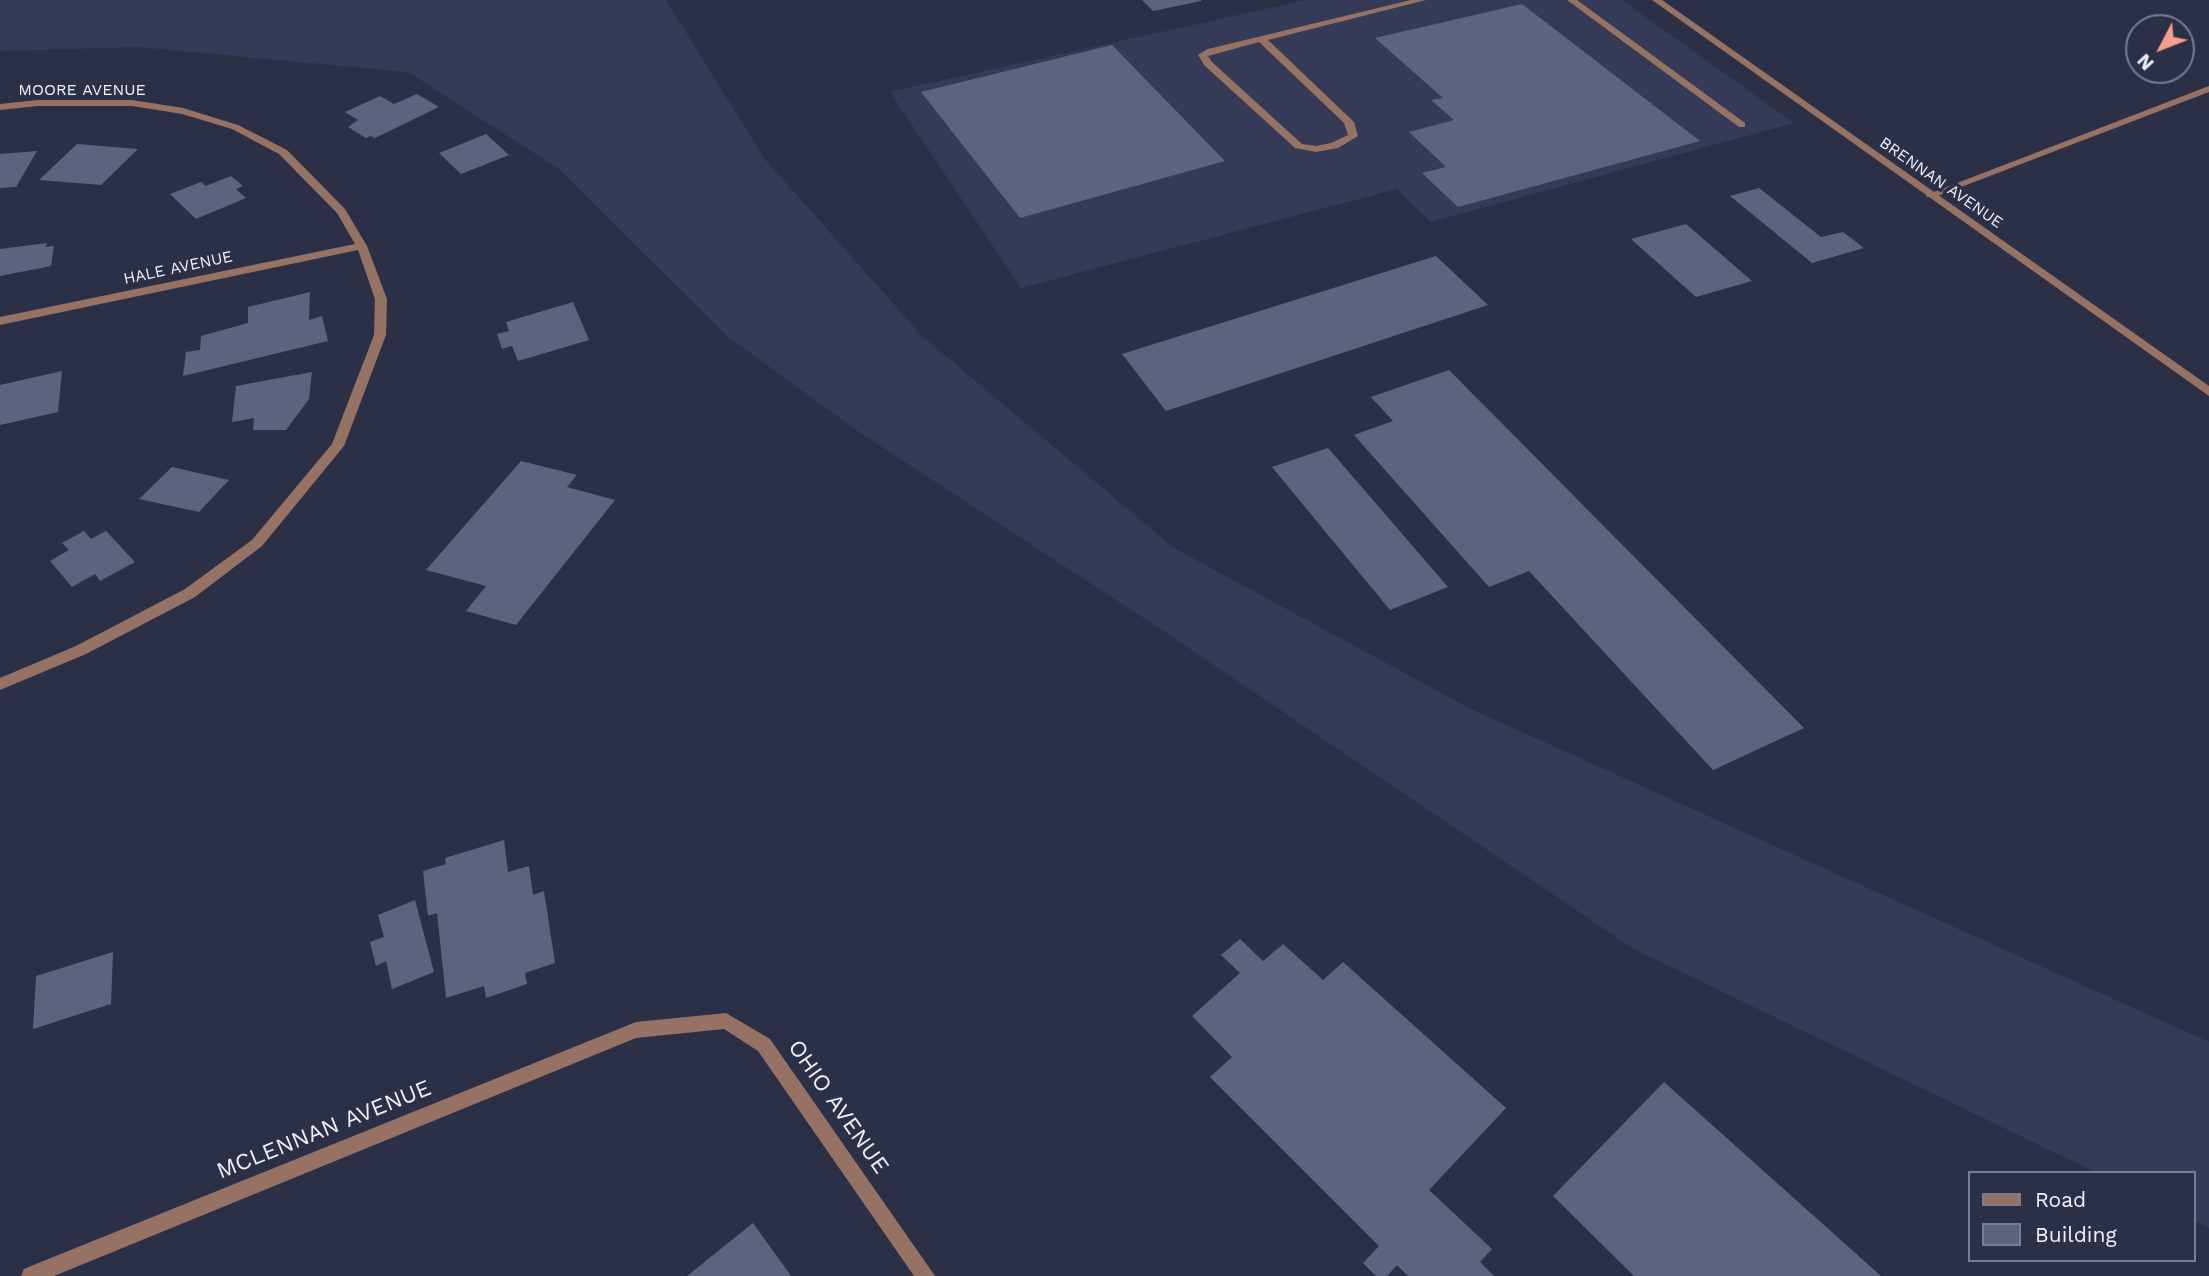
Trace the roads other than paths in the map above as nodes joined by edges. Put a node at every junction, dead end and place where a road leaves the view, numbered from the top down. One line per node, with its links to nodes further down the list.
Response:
1 (1422, 0): 4 (street)
2 (1571, 0): 7 (street)
3 (1656, 0): 8 (street, BRENNAN AVENUE)
4 (1261, 39): 4 (street)
5 (2209, 89): 8 (street)
6 (0, 107): 9 (street, MOORE AVENUE)
7 (1742, 125)
8 (1931, 195): 11 (street, BRENNAN AVENUE)
9 (362, 246): 10 (street, HALE AVENUE); 12 (street, MOORE AVENUE)
10 (0, 321)
11 (2209, 392)
12 (0, 684)
13 (636, 1030): 14 (street, MCLENNAN AVENUE); 15 (street, OHIO AVENUE)
14 (31, 1276)
15 (925, 1276)

